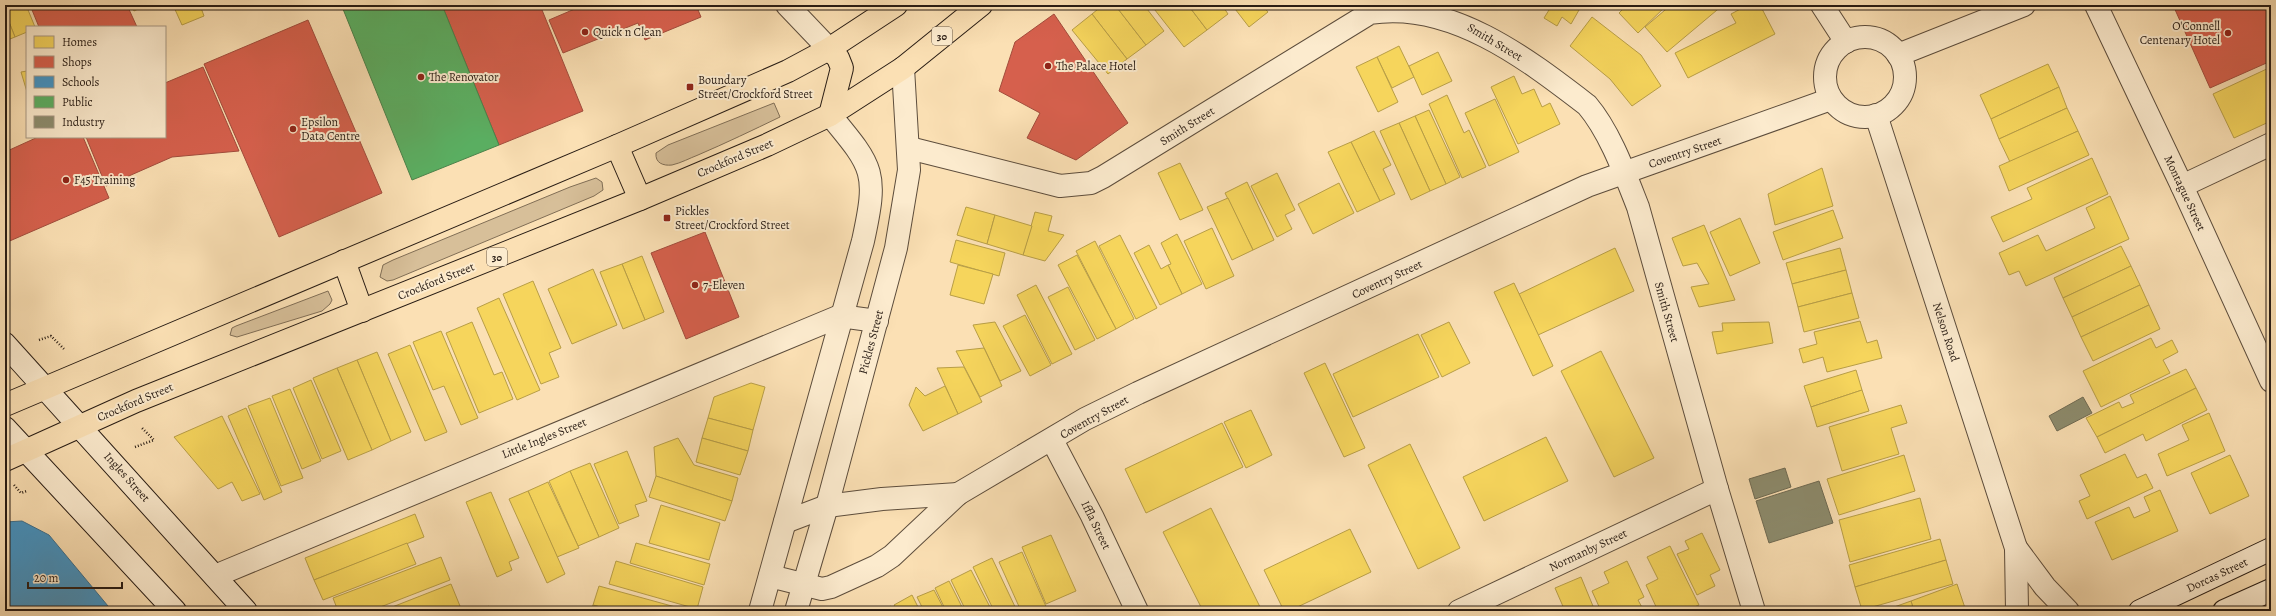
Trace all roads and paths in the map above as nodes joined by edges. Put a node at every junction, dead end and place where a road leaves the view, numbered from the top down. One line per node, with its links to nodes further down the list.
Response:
1 (787, 5): 8 (street)
2 (896, 5): 8 (main road)
3 (981, 5): 10 (main road, 30)
4 (1822, 5): 7 (street)
5 (2024, 5): 9 (street)
6 (2096, 5): 18 (street, Montague Street)
7 (1846, 42): 9 (street); 11 (street)
8 (829, 49): 12 (main road); 15 (main road)
9 (1898, 55): 13 (street)
10 (903, 68): 12 (main road, Crockford Street / 30); 16 (street, Pickles Street)
11 (1831, 98): 13 (street); 17 (street, Coventry Street)
12 (830, 115): 19 (main road, Crockford Street / 30); 22 (street)
13 (1876, 116): 38 (street, Nelson Road)
14 (2271, 144): 18 (street)
15 (617, 146): 19 (main road); 20 (main road)
16 (909, 148): 17 (street, Smith Street); 23 (street, Pickles Street)
17 (1625, 173): 31 (street, Coventry Street); 34 (street, Smith Street)
18 (2182, 186): 25 (street, Montague Street)
19 (640, 198): 21 (main road, Crockford Street / 30)
20 (344, 261): 21 (main road); 27 (main road)
21 (362, 311): 29 (main road, Crockford Street / 30)
22 (840, 316): 23 (street); 37 (street); 40 (street, Little Ingles Street)
23 (877, 321): 36 (street, Pickles Street)
24 (5, 344): 27 (street, Ingles Street)
25 (2264, 348): 26 (street, Montague Street)
26 (2271, 381)
27 (45, 388): 28 (main road); 29 (street, Ingles Street)
28 (5, 405)
29 (81, 426): 32 (main road, Crockford Street / 30); 40 (street, Ingles Street)
30 (5, 428): 32 (street)
31 (1052, 440): 35 (street, Coventry Street); 48 (street, Iffla Street)
32 (27, 451): 33 (main road, Crockford Street / 30); 44 (street)
33 (5, 460)
34 (1717, 489): 49 (street, Normanby Street); 50 (street, Smith Street)
35 (958, 494): 36 (street, Coventry Street); 42 (street, Coventry Street)
36 (827, 506): 37 (street, Coventry Street); 42 (street, Pickles Street)
37 (785, 522): 41 (street)
38 (2016, 548): 51 (street, Nelson Road); 52 (street, Nelson Road)
39 (2271, 549): 53 (street, Dorcas Street)
40 (215, 576): 45 (street, Ingles Street)
41 (770, 576): 42 (street, Coventry Street); 46 (street)
42 (804, 586): 47 (street, Pickles Street)
43 (2271, 590): 54 (street)
44 (175, 611)
45 (246, 611)
46 (760, 611)
47 (796, 611)
48 (1137, 611)
49 (1459, 611)
50 (1754, 611)
51 (2017, 611)
52 (2068, 611)
53 (2140, 611)
54 (2224, 611)

